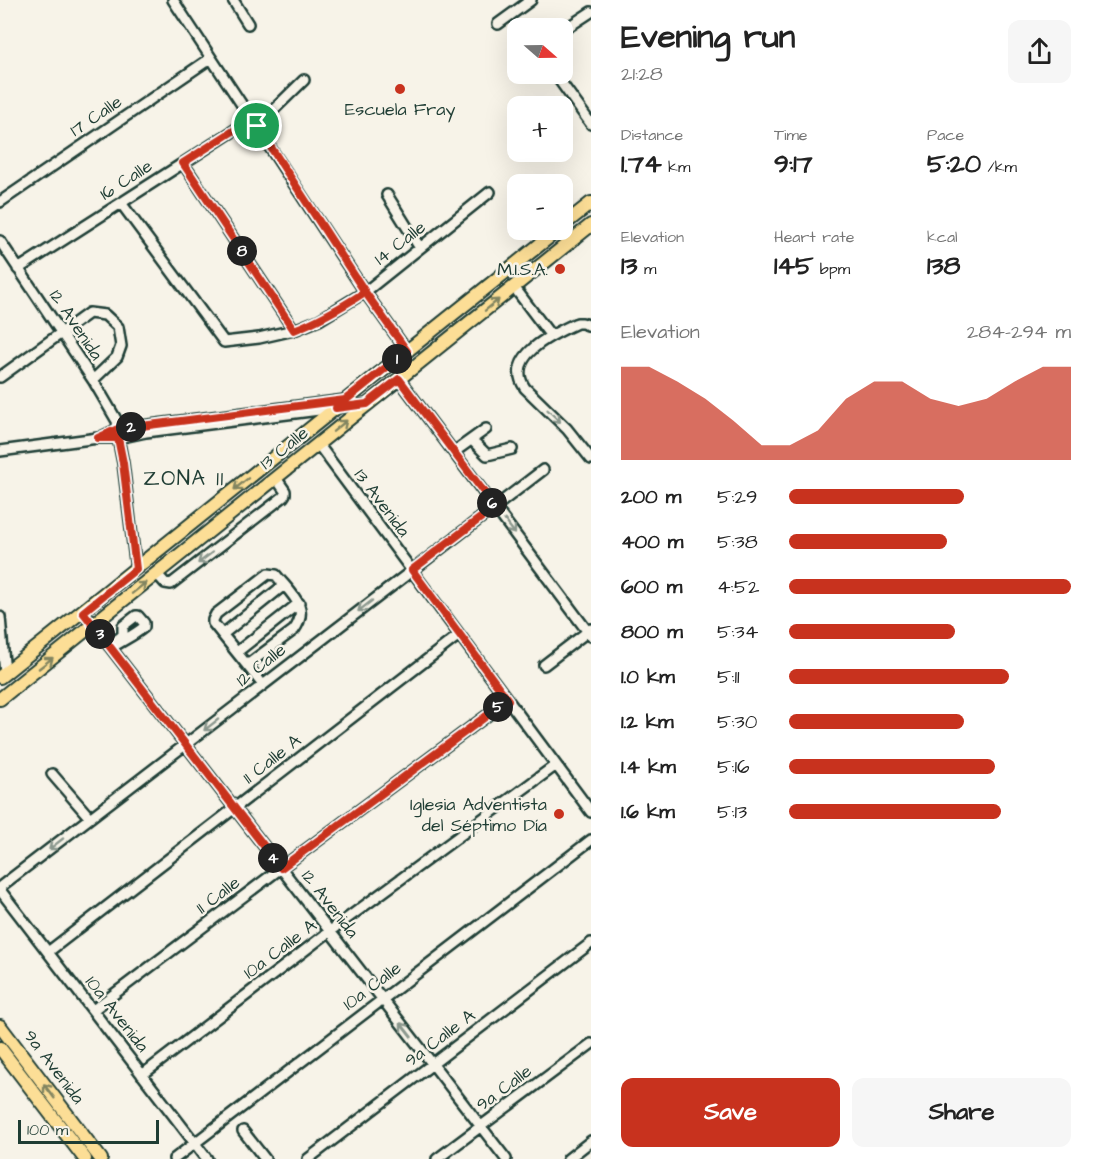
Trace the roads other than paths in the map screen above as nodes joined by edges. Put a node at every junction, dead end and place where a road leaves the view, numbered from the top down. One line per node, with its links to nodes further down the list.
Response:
1 (173, 0): 8 (street)
2 (531, 0): 6 (street)
3 (235, 1): 5 (street)
4 (591, 12): 7 (street)
5 (248, 24)
6 (498, 24)
7 (573, 24)
8 (212, 58): 11 (street); 16 (street, 17 Calle)
9 (304, 80): 11 (street, 16 Calle)
10 (562, 84): 12 (street)
11 (254, 123): 13 (street, 16 Calle); 28 (street)
12 (591, 124)
13 (183, 163): 17 (street, 16 Calle); 30 (street)
14 (490, 192): 25 (street, 14 Calle)
15 (387, 195): 25 (street)
16 (0, 202)
17 (122, 203): 26 (street, 16 Calle); 30 (street, 14 Calle)
18 (591, 203): 20 (main road, 13 Calle)
19 (591, 212): 21 (main road)
20 (573, 217)
21 (573, 221)
22 (591, 225): 27 (main road, 13 Calle)
23 (545, 240): 33 (main road, 13 Calle)
24 (0, 241): 26 (street, 12 Avenida)
25 (420, 248): 28 (street, 14 Calle)
26 (18, 268): 31 (street, 12 Avenida)
27 (514, 287): 32 (street); 35 (main road, 13 Calle, one-way to 27)
28 (365, 292): 30 (street, 14 Calle); 33 (street)
29 (588, 325): 32 (street)
30 (294, 330)
31 (61, 332): 34 (street); 36 (street, 12 Avenida); 36 (street)
32 (551, 336): 47 (street, one-way to 47)
33 (407, 351): 37 (main road, 13 Calle)
34 (0, 377)
35 (399, 379): 38 (main road, 13 Calle); 46 (street)
36 (93, 380): 41 (street, 12 Avenida)
37 (341, 404): 38 (street); 40 (street); 41 (street); 52 (main road, 13 Calle, one-way to 52)
38 (367, 404): 43 (main road, 13 Calle, one-way to 38)
39 (486, 429): 42 (street)
40 (146, 432): 41 (street); 48 (street)
41 (118, 433): 45 (street); 48 (street, 12 Avenida)
42 (472, 440): 44 (street); 46 (street)
43 (318, 444): 50 (main road, 13 Calle); 53 (street, 13 Avenida)
44 (512, 449)
45 (0, 451)
46 (454, 452): 51 (street)
47 (591, 459)
48 (123, 463): 52 (street, 12 Avenida)
49 (543, 470): 51 (street, 12 Calle)
50 (276, 478): 54 (main road, 13 Calle); 54 (street, one-way to 54)
51 (495, 507): 53 (street, 12 Calle); 60 (street, one-way to 60)
52 (136, 569): 57 (main road, 13 Calle)
53 (412, 570): 62 (street, 13 Avenida); 67 (street, 12 Calle, one-way to 67)
54 (157, 574): 59 (main road, 13 Calle, one-way to 54)
55 (284, 585): 56 (street); 61 (street); 61 (street)
56 (299, 603): 63 (street); 64 (street)
57 (83, 612): 59 (street, 12 Avenida); 66 (main road, 13 Calle)
58 (0, 617): 66 (street)
59 (93, 625): 68 (main road, 13 Calle, one-way to 59); 70 (street, 12 Avenida)
60 (590, 632): 65 (street)
61 (223, 634): 63 (street)
62 (459, 635): 69 (street, 13 Avenida); 73 (street, 11 Calle A)
63 (237, 652): 64 (street)
64 (247, 665): 67 (street)
65 (544, 665)
66 (2, 675)
67 (263, 685): 70 (street, 12 Calle, one-way to 70)
68 (0, 699)
69 (508, 700): 71 (street, 13 Avenida); 77 (street, 11 Calle)
70 (186, 744): 73 (street, 12 Avenida); 75 (street, 12 Calle)
71 (556, 765): 74 (street, 13 Avenida); 79 (street, 10a Calle A)
72 (52, 774): 75 (street)
73 (235, 808): 77 (street, 12 Avenida); 81 (street, 11 Calle A)
74 (591, 812)
75 (90, 818): 78 (street, 12 Calle, one-way to 78)
76 (591, 840): 82 (street, 10a Calle)
77 (281, 868): 79 (street, 12 Avenida); 83 (street, 11 Calle)
78 (0, 889): 81 (street, 10a Avenida)
79 (330, 931): 82 (street, 12 Avenida); 88 (street, 10a Calle A)
80 (591, 943): 87 (street, 9a Calle A)
81 (48, 952): 83 (street, 10a Avenida)
82 (383, 999): 87 (street, 12 Avenida, one-way to 82); 92 (street, 10a Calle)
83 (93, 1010): 88 (street, 10a Avenida)
84 (0, 1026): 93 (main road, 9a Avenida, one-way to 84)
85 (591, 1044): 89 (street, 9a Calle)
86 (0, 1048): 94 (main road, 9a Avenida)
87 (433, 1064): 89 (street, 12 Avenida); 98 (street, 9a Calle A)
88 (142, 1075): 92 (street, 10a Avenida)
89 (481, 1126): 99 (street, 9a Calle); 100 (street, 12 Avenida)
90 (243, 1131): 97 (street)
91 (591, 1141): 101 (street)
92 (195, 1143): 95 (street, 10a Calle); 96 (street, 10a Avenida)
93 (96, 1157)
94 (85, 1159)
95 (174, 1159)
96 (207, 1159)
97 (265, 1159)
98 (308, 1159)
99 (437, 1159)
100 (506, 1159)
101 (568, 1159)

